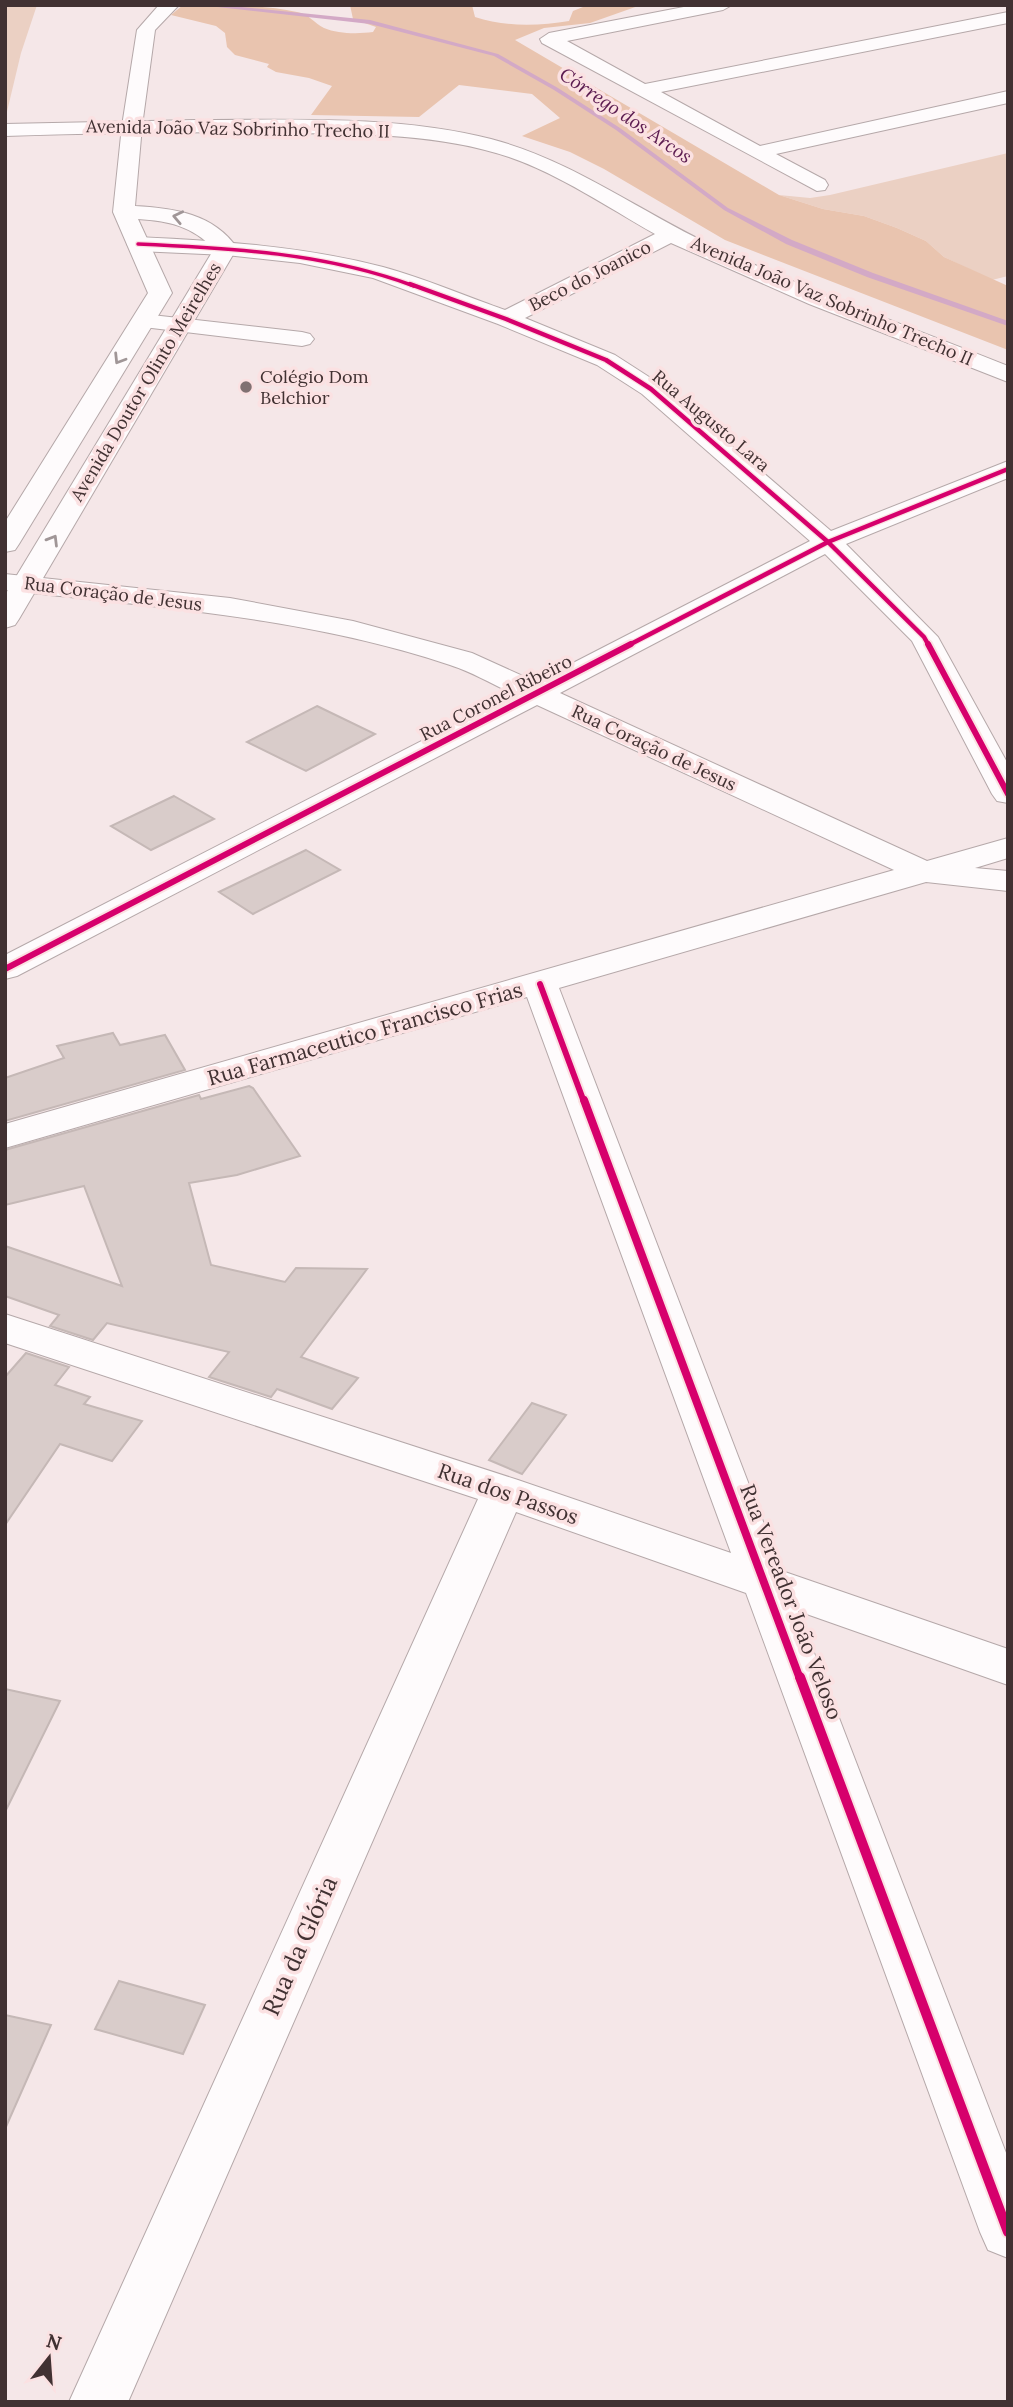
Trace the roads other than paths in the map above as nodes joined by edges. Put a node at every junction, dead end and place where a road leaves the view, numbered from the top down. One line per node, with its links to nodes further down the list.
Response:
1 (723, 5): 4 (street)
2 (166, 8): 6 (street)
3 (1008, 17): 4 (street)
4 (643, 90): 8 (street)
5 (1008, 97): 8 (street)
6 (132, 126): 7 (street, Avenida João Vaz Sobrinho Trecho II); 10 (street); 11 (street, Avenida João Vaz Sobrinho Trecho II)
7 (5, 130)
8 (759, 152): 9 (street)
9 (817, 185)
10 (124, 212): 12 (street, Avenida Doutor Olinto Meirelhes); 13 (street, Avenida Doutor Olinto Meirelhes, one-way to 10)
11 (673, 233): 14 (street, Beco do Joanico); 18 (street, Avenida João Vaz Sobrinho Trecho II)
12 (138, 244): 13 (street, Rua Augusto Lara); 15 (street, Avenida Doutor Olinto Meirelhes)
13 (226, 248): 14 (street, Rua Augusto Lara); 16 (street, Avenida Doutor Olinto Meirelhes)
14 (506, 319): 22 (street, Rua Augusto Lara)
15 (143, 321): 16 (street); 19 (street, Avenida Doutor Olinto Meirelhes, one-way to 19)
16 (181, 324): 17 (street); 20 (street, Avenida Doutor Olinto Meirelhes)
17 (303, 338)
18 (1008, 375)
19 (75, 431): 20 (street); 23 (street, Avenida Doutor Olinto Meirelhes)
20 (116, 433): 24 (street, Avenida Doutor Olinto Meirelhes, one-way to 20)
21 (1008, 469): 22 (street, Rua Coronel Ribeiro)
22 (828, 542): 26 (street, Rua Coronel Ribeiro); 27 (street, Rua Augusto Lara)
23 (5, 544)
24 (16, 583): 25 (street, Avenida Doutor Olinto Meirelhes); 26 (street, Rua Coração de Jesus)
25 (5, 619)
26 (539, 694): 29 (street, Rua Coração de Jesus); 31 (street, Rua Coronel Ribeiro)
27 (1008, 794)
28 (1008, 848): 29 (street, Rua Farmaceutico Francisco Frias)
29 (924, 872): 30 (street, Rua Coração de Jesus); 32 (street, Rua Farmaceutico Francisco Frias)
30 (1008, 881)
31 (5, 969)
32 (540, 984): 33 (street, Rua Farmaceutico Francisco Frias); 36 (street, Rua Vereador João Veloso)
33 (5, 1136)
34 (5, 1328): 35 (street, Rua dos Passos)
35 (503, 1491): 36 (street, Rua dos Passos); 39 (street, Rua da Glória)
36 (766, 1583): 37 (street, Rua dos Passos); 38 (street, Rua Vereador João Veloso)
37 (1008, 1667)
38 (1008, 2232)
39 (98, 2402)

